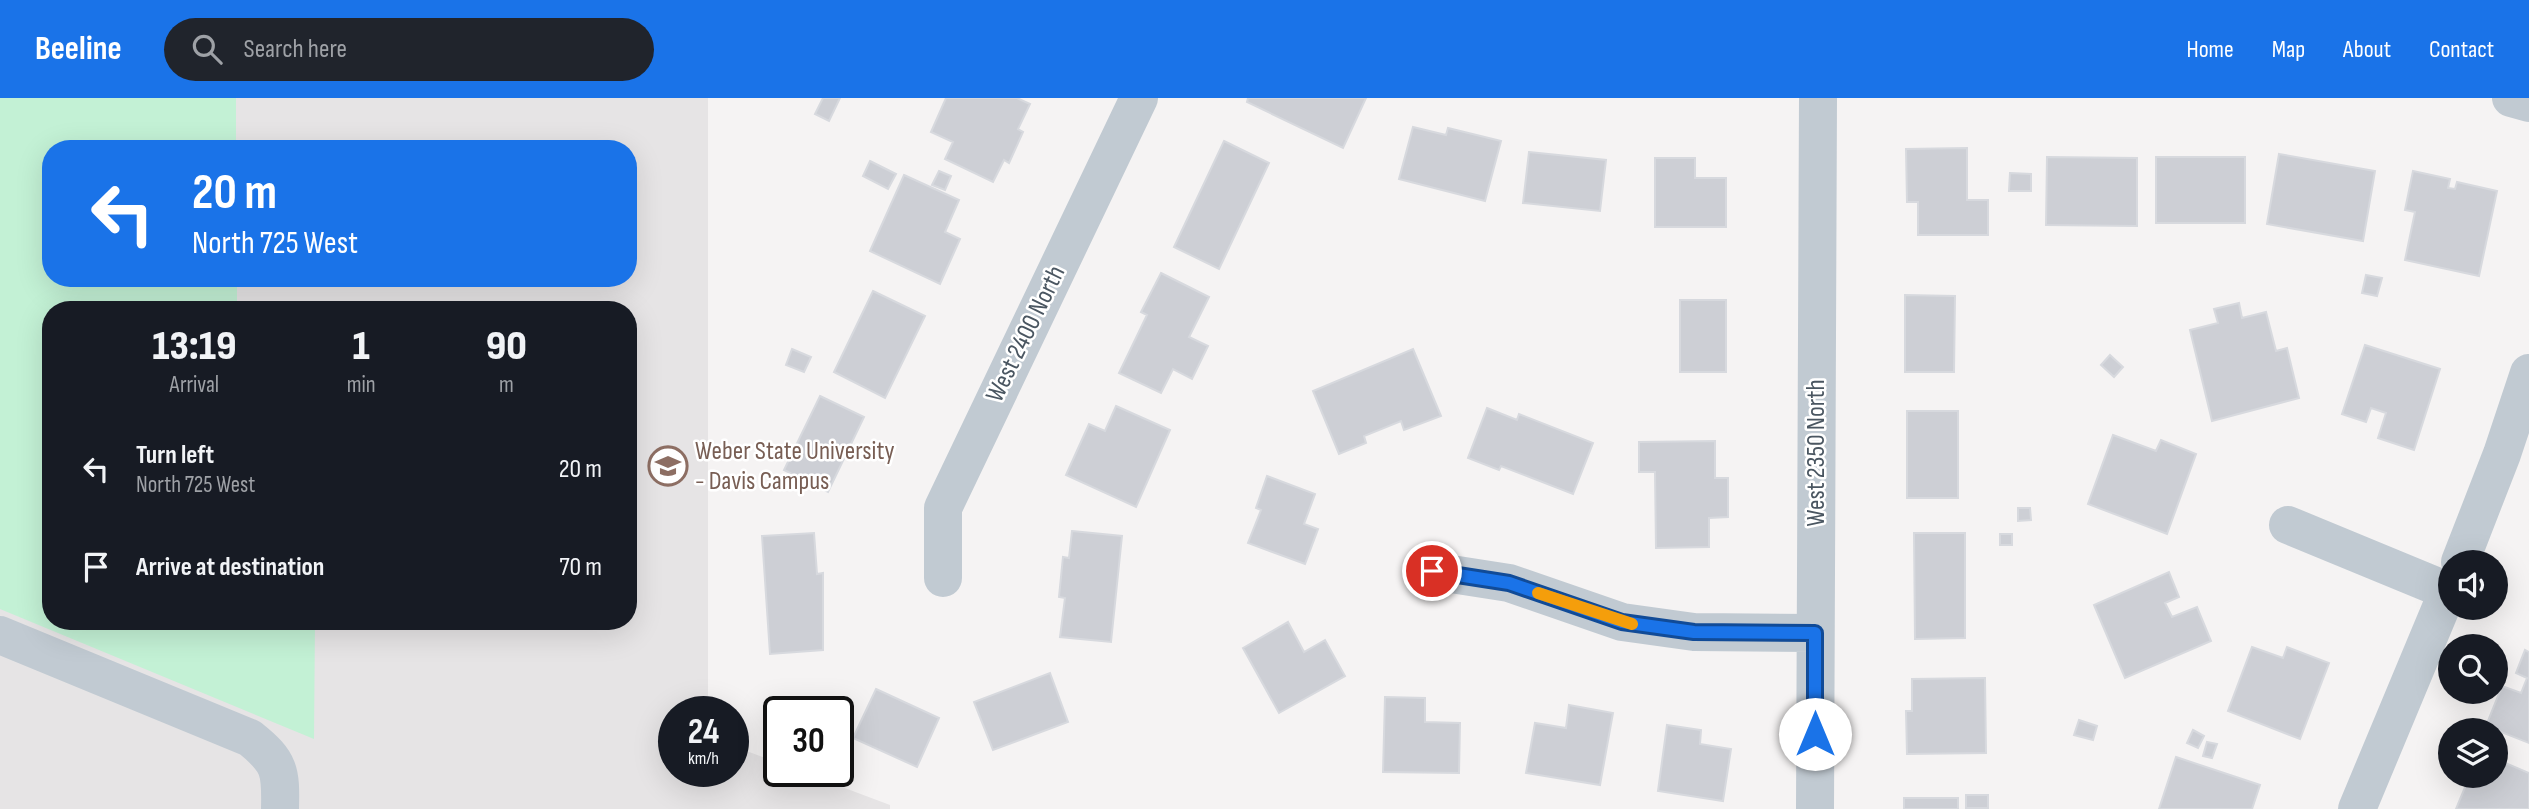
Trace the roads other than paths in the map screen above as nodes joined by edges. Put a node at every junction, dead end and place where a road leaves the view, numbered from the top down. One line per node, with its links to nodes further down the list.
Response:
1 (1139, 98): 10 (street, West 2400 North)
2 (1818, 98): 12 (street, West 2350 North)
3 (2511, 98): 4 (street)
4 (2529, 103)
5 (2529, 373): 7 (street)
6 (2288, 525): 9 (street)
7 (2465, 550)
8 (1432, 571): 12 (street)
9 (2438, 575)
10 (943, 578)
11 (2438, 616): 16 (street)
12 (1815, 633): 15 (street, West 2350 North)
13 (0, 635): 14 (street)
14 (280, 809)
15 (1815, 809)
16 (2357, 809)

